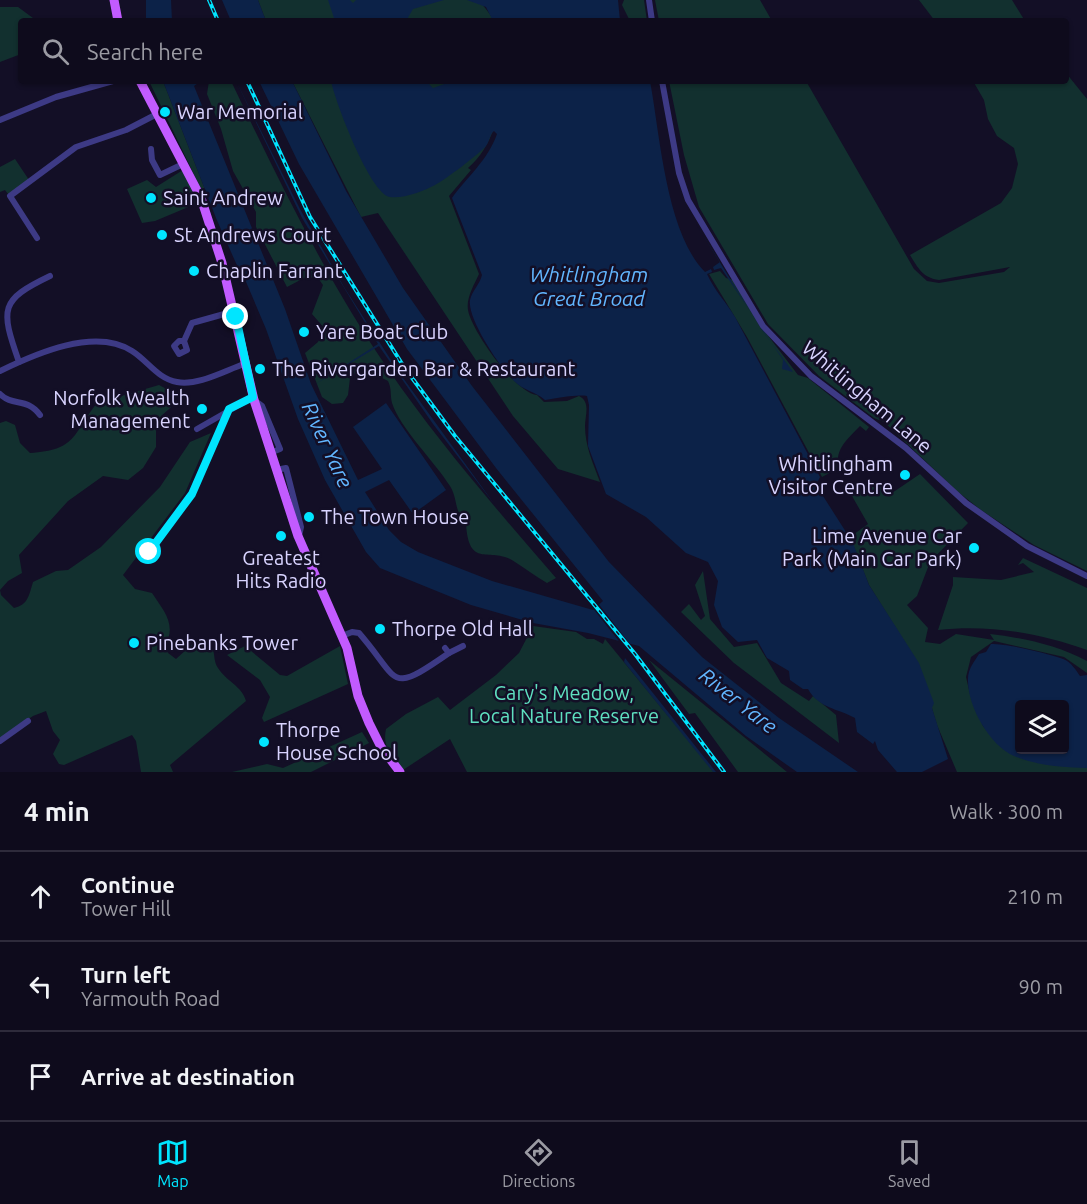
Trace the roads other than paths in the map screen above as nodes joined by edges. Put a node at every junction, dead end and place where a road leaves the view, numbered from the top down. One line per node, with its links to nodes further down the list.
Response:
1 (114, 0): 3 (main road)
2 (649, 0): 4 (street)
3 (117, 18)
4 (652, 18)
5 (102, 84): 9 (street)
6 (142, 84): 8 (main road)
7 (663, 84): 26 (street, Whitlingham Lane)
8 (157, 114): 11 (main road); 12 (street)
9 (0, 120)
10 (150, 149): 11 (street)
11 (183, 164): 15 (main road)
12 (37, 238)
13 (50, 276): 14 (street)
14 (1, 310): 17 (street)
15 (235, 311): 16 (street); 18 (main road)
16 (184, 341)
17 (19, 362): 18 (street); 19 (street)
18 (244, 364): 21 (main road)
19 (0, 371)
20 (0, 394): 23 (street)
21 (253, 398): 22 (street); 27 (main road)
22 (229, 409): 24 (street); 25 (street)
23 (40, 416)
24 (197, 429)
25 (149, 552)
26 (1087, 576)
27 (342, 636): 28 (street); 31 (main road)
28 (463, 646)
29 (28, 723): 30 (street)
30 (0, 741)
31 (400, 772)

